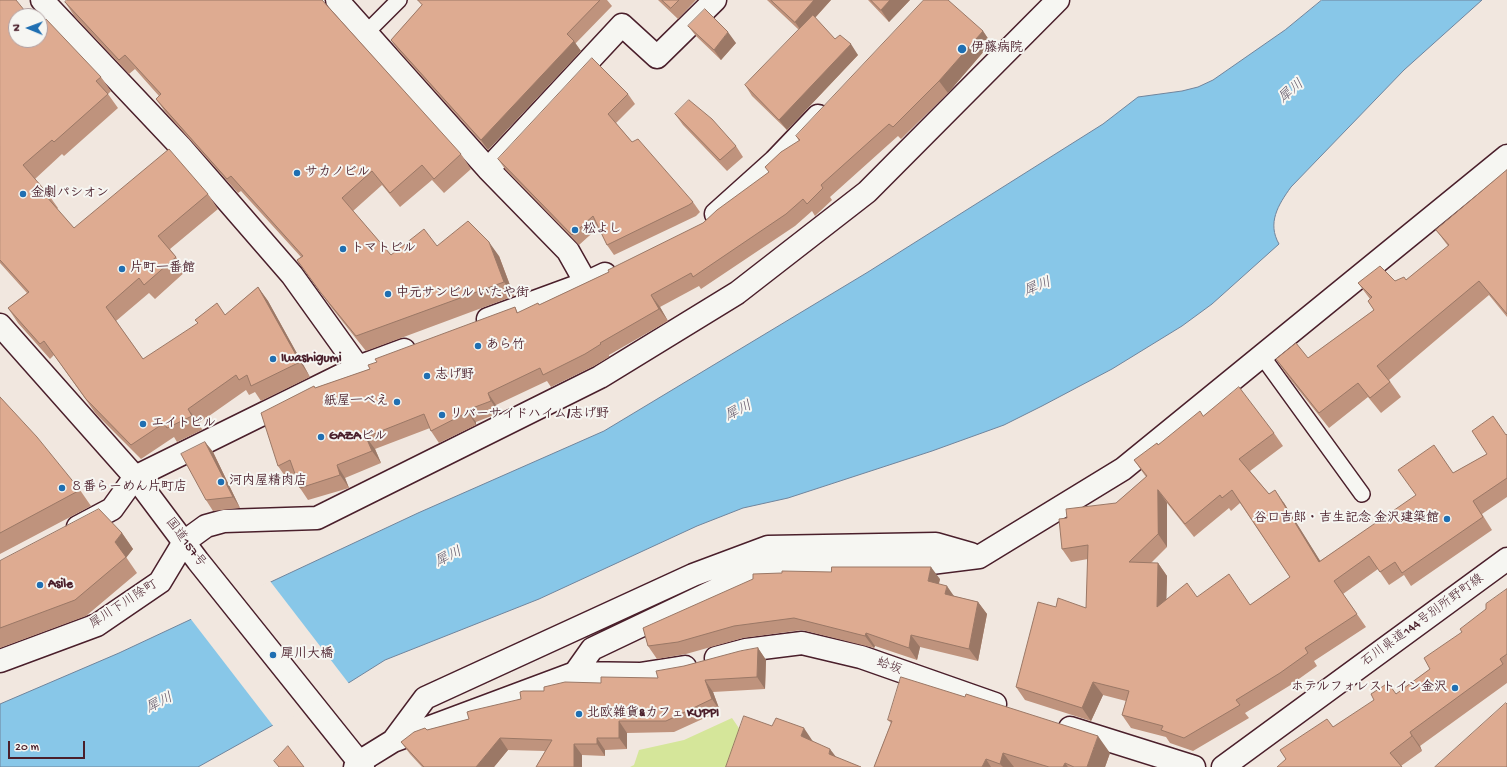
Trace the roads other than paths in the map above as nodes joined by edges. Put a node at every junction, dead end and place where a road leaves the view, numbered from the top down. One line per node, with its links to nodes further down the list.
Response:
1 (42, 0): 17 (main road)
2 (337, 0): 6 (main road)
3 (399, 0): 6 (lane)
4 (715, 0): 9 (main road)
5 (1058, 0): 21 (main road)
6 (366, 33): 9 (main road)
7 (829, 104): 10 (main road)
8 (1507, 156): 16 (main road)
9 (488, 169): 12 (main road)
10 (703, 226)
11 (621, 267): 12 (main road)
12 (586, 284): 14 (main road)
13 (0, 325): 18 (main road, 国道157号)
14 (468, 327)
15 (424, 343): 17 (main road)
16 (1262, 356): 19 (lane); 22 (main road)
17 (358, 367): 18 (main road)
18 (135, 477): 20 (main road); 21 (main road, 国道157号)
19 (1362, 494)
20 (60, 536)
21 (184, 542): 24 (main road, 犀川下川除町); 29 (main road, 国道157号)
22 (979, 557): 25 (main road); 28 (main road)
23 (1507, 559): 31 (main road, 石川県道144号別所野町線)
24 (0, 661)
25 (575, 673): 26 (main road, 蛤坂); 28 (main road)
26 (1014, 710)
27 (1051, 722): 30 (main road)
28 (393, 741): 29 (main road)
29 (357, 762)
30 (1194, 767)
31 (1223, 767)

